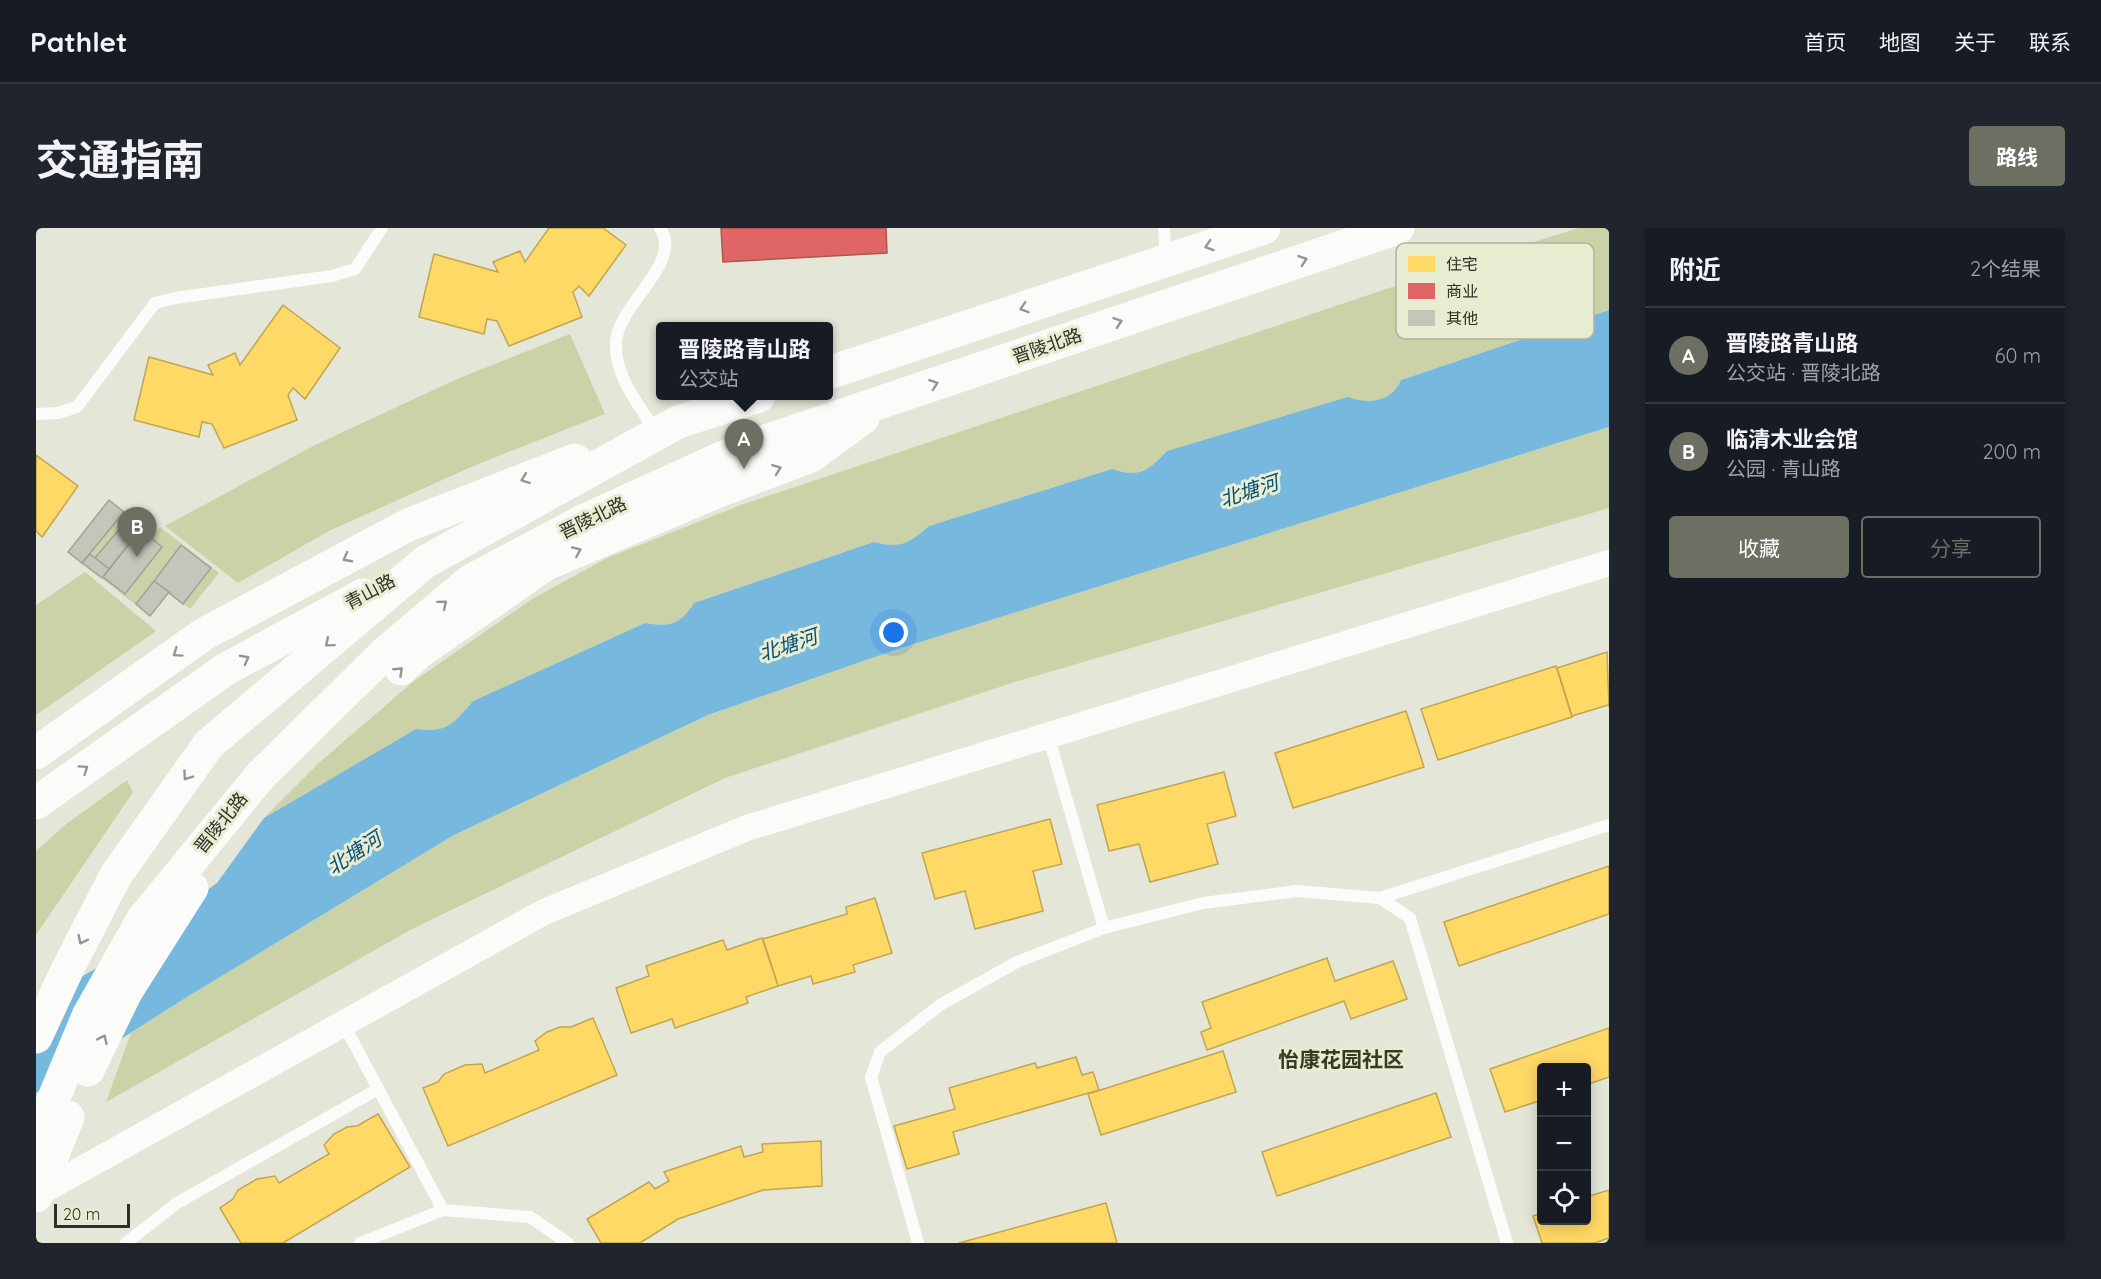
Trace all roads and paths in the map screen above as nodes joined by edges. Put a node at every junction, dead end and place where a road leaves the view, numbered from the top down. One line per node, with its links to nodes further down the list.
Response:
1 (382, 228): 10 (lane)
2 (1164, 228): 6 (lane)
3 (1264, 228): 6 (main road, one-way to 6)
4 (1398, 228): 8 (main road, 晋陵北路, one-way to 4)
5 (664, 231): 11 (lane)
6 (1166, 260): 7 (main road, one-way to 7)
7 (833, 370)
8 (890, 399): 12 (main road, 晋陵北路); 24 (main road, one-way to 8)
9 (747, 400): 11 (main road)
10 (36, 414)
11 (667, 426): 13 (main road); 16 (main road, one-way to 16)
12 (739, 450): 13 (main road, 青山路); 24 (main road, 晋陵北路, one-way to 12)
13 (425, 562): 17 (main road, 青山路, one-way to 13); 22 (main road, one-way to 22)
14 (1609, 563): 15 (street)
15 (1048, 735): 20 (lane); 21 (street)
16 (36, 753)
17 (36, 803)
18 (1609, 825): 19 (lane)
19 (1380, 898): 20 (lane); 32 (lane)
20 (1104, 928): 31 (lane)
21 (344, 1025): 23 (lane); 26 (street)
22 (36, 1037)
23 (378, 1089): 27 (lane); 28 (lane)
24 (66, 1095): 25 (main road, 晋陵北路); 26 (main road)
25 (36, 1141)
26 (36, 1195)
27 (443, 1210): 29 (lane); 30 (lane)
28 (126, 1243)
29 (360, 1243)
30 (568, 1243)
31 (918, 1243)
32 (1507, 1243)

